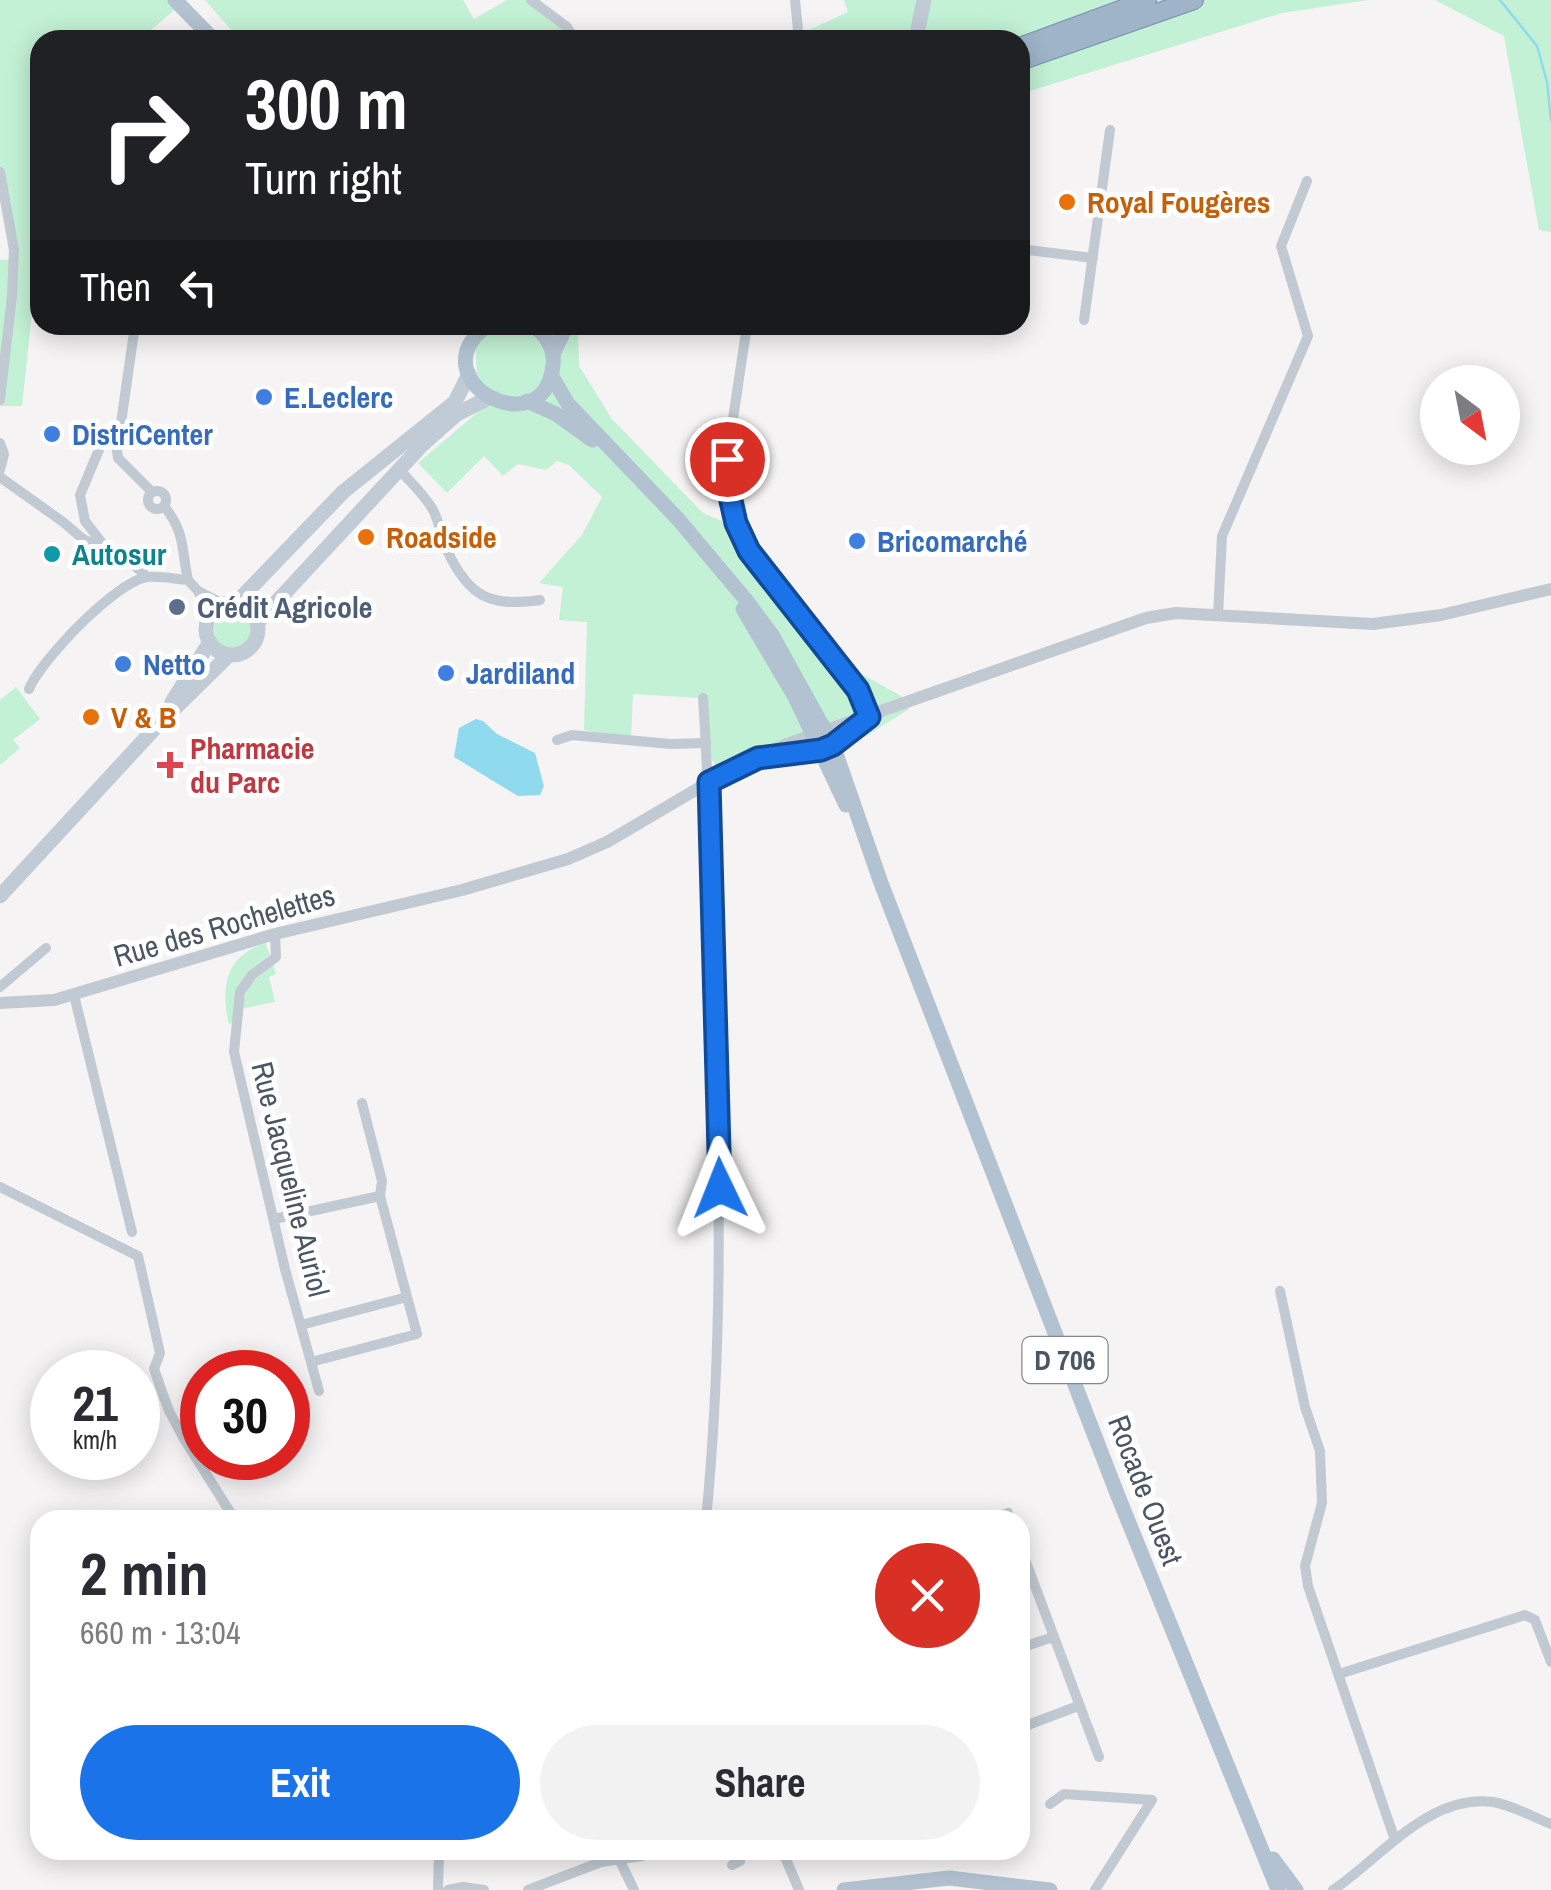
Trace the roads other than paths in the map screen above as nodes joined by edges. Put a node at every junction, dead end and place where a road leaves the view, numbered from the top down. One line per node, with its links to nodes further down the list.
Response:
1 (175, 0): 7 (main road)
2 (531, 0): 8 (street)
3 (795, 0): 9 (street)
4 (924, 0): 10 (main road)
5 (1147, 0): 11 (highway)
6 (1194, 0): 12 (highway)
7 (204, 30)
8 (568, 30)
9 (798, 30)
10 (918, 30)
11 (1030, 43)
12 (1030, 57)
13 (1110, 130): 17 (street)
14 (0, 172): 30 (street)
15 (1307, 181): 44 (street)
16 (1030, 249): 17 (street)
17 (1093, 258): 18 (street)
18 (1084, 320)
19 (133, 335): 32 (street)
20 (466, 335): 25 (main road)
21 (477, 335): 25 (main road)
22 (543, 335): 26 (main road)
23 (562, 335): 26 (main road)
24 (746, 335): 51 (street)
25 (469, 348): 27 (main road)
26 (553, 354): 28 (main road)
27 (469, 374): 29 (main road); 43 (main road)
28 (551, 375): 31 (main road); 34 (main road, Rocade Ouest / D 706)
29 (488, 398): 31 (main road); 35 (main road)
30 (0, 400)
31 (527, 401): 34 (main road, Rocade Ouest / D 706)
32 (118, 426): 37 (street); 39 (street)
33 (0, 443): 36 (street)
34 (621, 461): 53 (main road, Rocade Ouest / D 706)
35 (399, 469): 42 (street); 46 (main road)
36 (0, 473): 37 (street)
37 (106, 548): 38 (street)
38 (147, 577): 39 (street); 49 (street)
39 (188, 580): 41 (street)
40 (1551, 589): 44 (street, Rue des Rochelettes)
41 (198, 590): 43 (street); 45 (street)
42 (540, 600)
43 (230, 604): 45 (main road); 46 (main road)
44 (1218, 614): 51 (street, Rue des Rochelettes)
45 (210, 616): 47 (main road)
46 (258, 623): 48 (main road)
47 (210, 642): 48 (main road); 52 (main road)
48 (229, 655): 52 (main road)
49 (29, 689)
50 (703, 698): 55 (street)
51 (869, 717): 53 (street, Rue des Rochelettes)
52 (156, 727): 57 (main road)
53 (827, 738): 56 (street, Rue des Rochelettes); 85 (main road, Rocade Ouest / D 706)
54 (557, 740): 55 (street)
55 (706, 743): 56 (street)
56 (709, 782): 58 (street, Rue des Rochelettes); 74 (street)
57 (0, 896)
58 (274, 934): 61 (street, Rue des Rochelettes); 66 (street, Rue Jacqueline Auriol)
59 (46, 948): 60 (street)
60 (0, 988)
61 (74, 995): 62 (street, Rue des Rochelettes); 67 (street)
62 (0, 1003)
63 (362, 1104): 65 (street)
64 (0, 1187): 73 (street)
65 (380, 1196): 66 (street); 69 (street)
66 (274, 1220): 70 (street, Rue Jacqueline Auriol)
67 (132, 1232)
68 (1280, 1291): 79 (street)
69 (407, 1297): 70 (street); 71 (street)
70 (301, 1325): 71 (street, Rue Jacqueline Auriol)
71 (311, 1362): 72 (street, Rue Jacqueline Auriol)
72 (319, 1391)
73 (229, 1510)
74 (707, 1510)
75 (1030, 1574): 76 (street)
76 (1053, 1637): 77 (street); 80 (street)
77 (1030, 1645)
78 (1551, 1662): 79 (street)
79 (1339, 1674): 86 (street)
80 (1078, 1706): 81 (street); 82 (street)
81 (1030, 1724)
82 (1099, 1757)
83 (1050, 1804): 105 (street)
84 (1551, 1824): 86 (street)
85 (1256, 1835): 106 (main road, Rocade Ouest / D 706); 107 (main road, Rocade Ouest / D 706)
86 (1395, 1840): 93 (street)
87 (439, 1860): 95 (street)
88 (610, 1860): 94 (street)
89 (621, 1860): 99 (street)
90 (740, 1860): 92 (street)
91 (786, 1860): 100 (street)
92 (732, 1865)
93 (1344, 1886): 108 (street)
94 (547, 1887): 98 (street)
95 (438, 1890)
96 (448, 1890): 97 (street)
97 (484, 1890)
98 (528, 1890)
99 (634, 1890)
100 (799, 1890)
101 (844, 1890): 104 (main road)
102 (904, 1890): 103 (main road)
103 (1009, 1890)
104 (1050, 1890)
105 (1094, 1890)
106 (1278, 1890)
107 (1296, 1890)
108 (1333, 1890)

